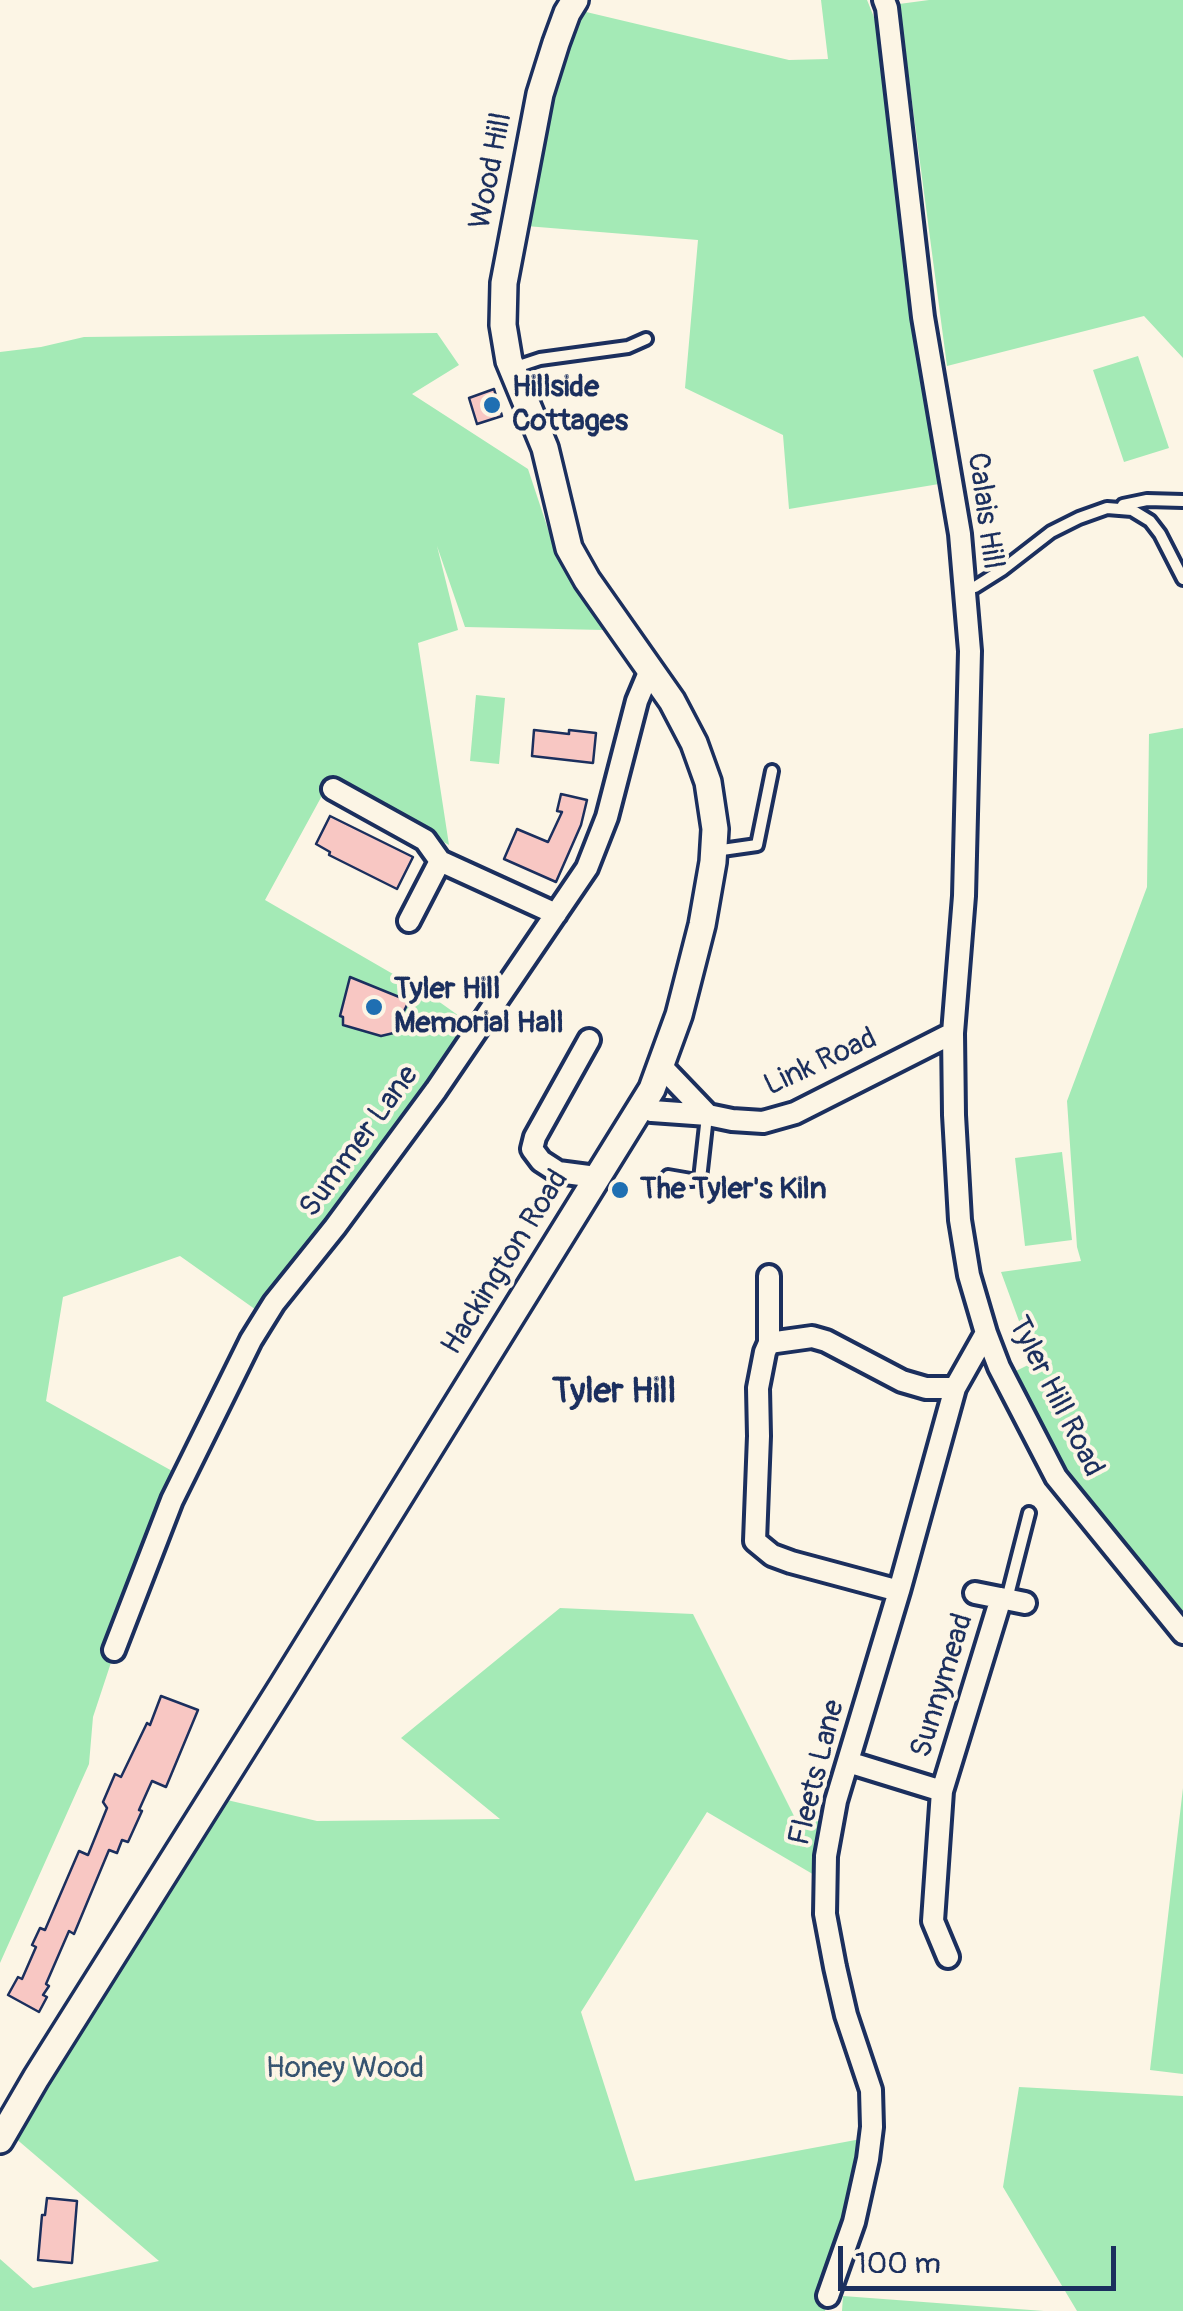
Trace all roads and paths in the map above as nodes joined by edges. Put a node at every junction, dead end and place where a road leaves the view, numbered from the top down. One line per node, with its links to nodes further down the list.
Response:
1 (575, 0): 4 (street, Wood Hill)
2 (884, 0): 8 (street, Calais Hill)
3 (646, 339): 4 (lane)
4 (510, 364): 9 (street, Hackington Road)
5 (1183, 501): 6 (lane)
6 (1107, 508): 7 (lane); 8 (lane)
7 (1183, 579)
8 (964, 590): 16 (street, Calais Hill)
9 (650, 670): 12 (street, Hackington Road); 14 (street, Summer Lane)
10 (772, 771): 12 (lane)
11 (334, 789): 13 (street)
12 (714, 851): 18 (street, Hackington Road)
13 (440, 861): 14 (street); 15 (street)
14 (556, 914): 32 (street, Summer Lane)
15 (409, 922)
16 (954, 1033): 20 (street, Link Road); 24 (street, Tyler Hill Road)
17 (589, 1040): 22 (street)
18 (662, 1067): 19 (street, Hackington Road); 20 (street)
19 (641, 1107): 20 (street, Link Road); 22 (street, Hackington Road)
20 (708, 1115): 21 (lane)
21 (668, 1176)
22 (596, 1177): 36 (street, Hackington Road)
23 (768, 1276): 25 (street)
24 (986, 1333): 26 (street, Fleets Lane); 31 (street, Tyler Hill Road)
25 (768, 1342): 26 (street); 28 (street)
26 (954, 1388): 28 (street, Fleets Lane)
27 (1030, 1514): 30 (lane)
28 (899, 1591): 33 (street, Fleets Lane)
29 (976, 1593): 30 (street, Sunnymead)
30 (1011, 1600): 34 (street, Sunnymead)
31 (1183, 1633)
32 (114, 1650)
33 (848, 1762): 34 (street, Sunnymead); 37 (street, Fleets Lane)
34 (942, 1791): 35 (street, Sunnymead)
35 (948, 1957)
36 (0, 2140)
37 (828, 2296)

